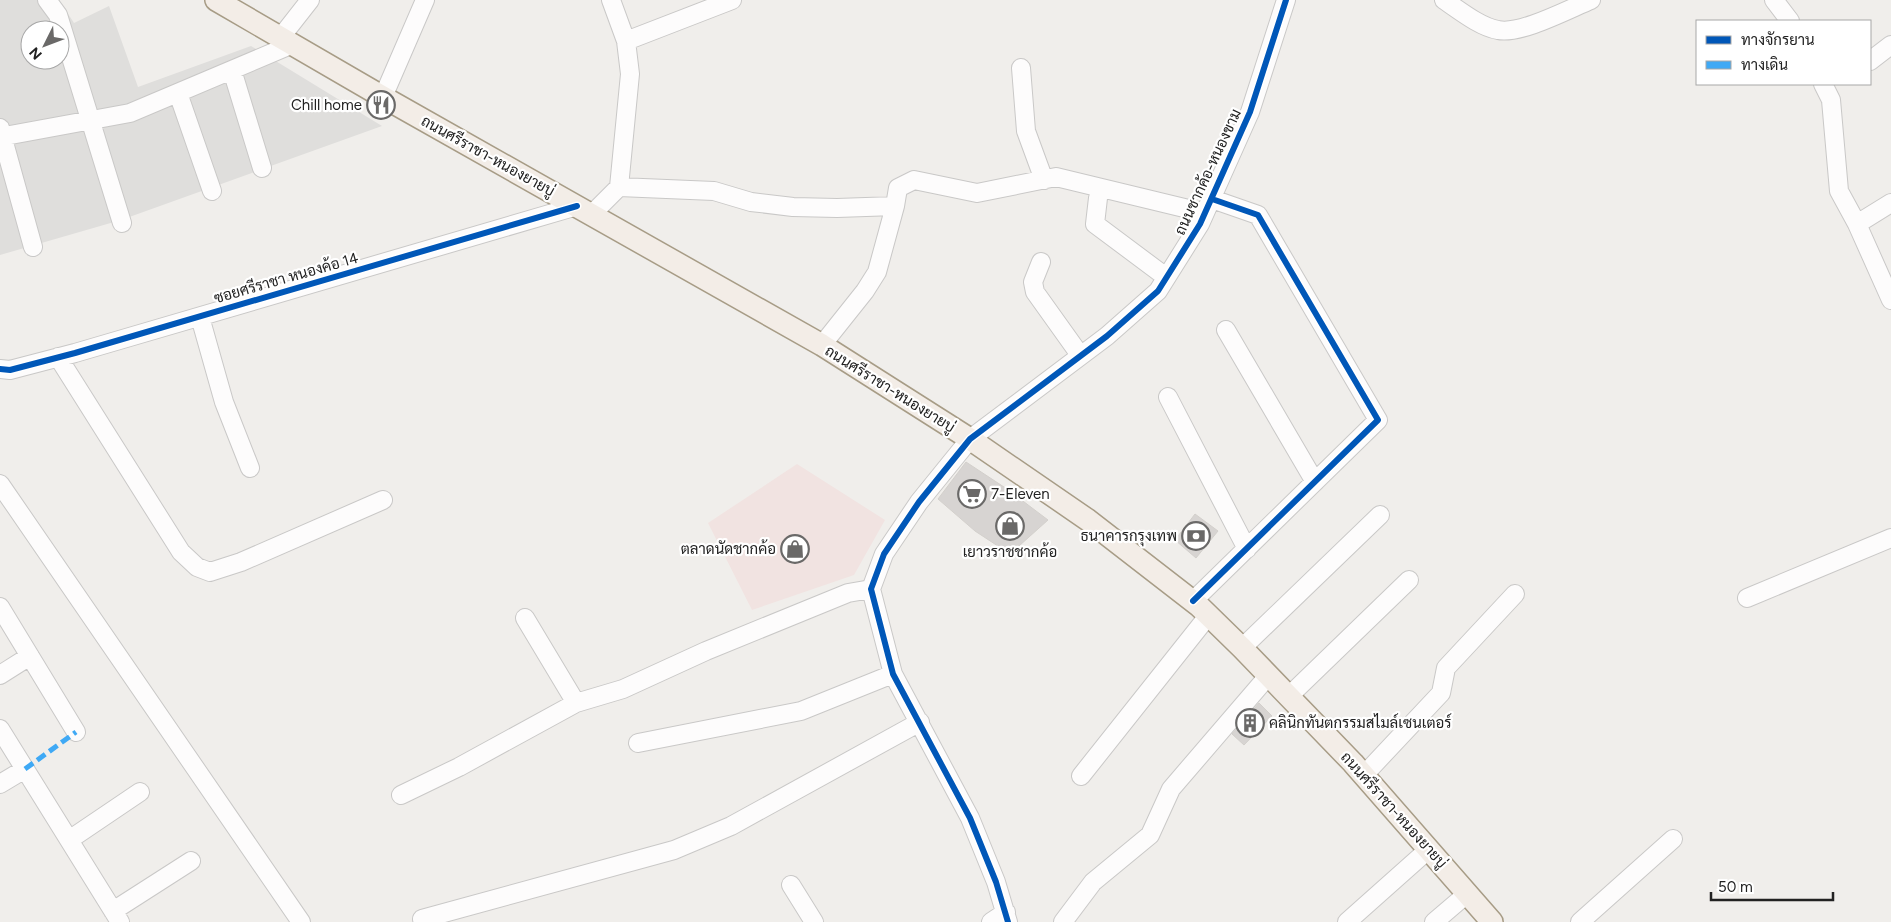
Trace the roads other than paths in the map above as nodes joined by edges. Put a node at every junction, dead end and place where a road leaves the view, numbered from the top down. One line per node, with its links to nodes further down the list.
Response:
1 (47, 0): 21 (street)
2 (216, 0): 12 (main road, ถนนศรีราชา-หนองยายบู่)
3 (310, 0): 12 (street)
4 (426, 0): 20 (street)
5 (611, 0): 13 (street)
6 (732, 0): 13 (street)
7 (1286, 0): 30 (street, ถนนชากค้อ-หนองขาม)
8 (1444, 0): 9 (street)
9 (1590, 0)
10 (1774, 0): 11 (street)
11 (1789, 20)
12 (287, 41): 17 (street); 20 (main road, ถนนศรีราชา-หนองยายบู่)
13 (626, 41): 25 (street)
14 (1891, 45): 15 (street)
15 (1871, 60)
16 (1021, 68): 24 (street)
17 (232, 70): 19 (street); 23 (street)
18 (1830, 87): 33 (street)
19 (178, 93): 21 (street); 26 (street)
20 (383, 97): 31 (main road, ถนนศรีราชา-หนองยายบู่)
21 (91, 120): 22 (street); 32 (street)
22 (1, 134): 34 (street)
23 (262, 168)
24 (1044, 180): 29 (street); 30 (street)
25 (619, 187): 29 (street); 31 (street)
26 (212, 191)
27 (1098, 198): 36 (street)
28 (1891, 203): 33 (street)
29 (895, 206): 40 (street)
30 (1208, 206): 36 (street, ถนนชากค้อ-หนองขาม); 47 (street)
31 (585, 210): 38 (street, ซอยศรีราชา หนองค้อ 14); 40 (main road, ถนนศรีราชา-หนองยายบู่)
32 (122, 223)
33 (1857, 224): 37 (street)
34 (33, 246)
35 (1041, 262): 41 (street)
36 (1166, 277): 41 (street, ถนนชากค้อ-หนองขาม)
37 (1890, 294)
38 (200, 317): 42 (street, ซอยศรีราชา หนองค้อ 14); 46 (street)
39 (1226, 330): 47 (street)
40 (822, 345): 45 (main road, ถนนศรีราชา-หนองยายบู่)
41 (1080, 355): 45 (street, ถนนชากค้อ-หนองขาม)
42 (58, 358): 43 (street, ซอยศรีราชา หนองค้อ 14); 49 (street)
43 (0, 369)
44 (1168, 397): 52 (street)
45 (970, 439): 54 (street, ถนนชากค้อ-หนองขาม); 57 (main road, ถนนศรีราชา-หนองยายบู่)
46 (250, 468)
47 (1315, 482): 52 (street)
48 (0, 484): 87 (street)
49 (384, 500)
50 (1380, 515): 61 (street)
51 (1891, 538): 56 (street)
52 (1247, 549): 57 (street)
53 (1409, 580): 66 (street)
54 (871, 589): 63 (street); 67 (street)
55 (1515, 594): 73 (street)
56 (1748, 598)
57 (1193, 601): 59 (main road, ถนนศรีราชา-หนองยายบู่)
58 (0, 607): 62 (street)
59 (1208, 616): 61 (main road, ถนนศรีราชา-หนองยายบู่); 74 (street)
60 (525, 618): 67 (street)
61 (1242, 648): 65 (main road, ถนนศรีราชา-หนองยายบู่)
62 (30, 656): 64 (street); 70 (street)
63 (893, 674): 68 (street); 71 (street)
64 (0, 675)
65 (1268, 676): 66 (main road, ถนนศรีราชา-หนองยายบู่); 90 (street)
66 (1288, 696): 73 (main road, ถนนศรีราชา-หนองยายบู่)
67 (576, 703): 77 (street)
68 (920, 722): 85 (street); 86 (street)
69 (0, 729): 72 (street)
70 (76, 732)
71 (638, 743)
72 (25, 769): 75 (street); 78 (street)
73 (1364, 775): 80 (main road, ถนนศรีราชา-หนองยายบู่)
74 (1081, 776)
75 (0, 784)
76 (140, 792): 78 (street)
77 (401, 795)
78 (69, 840): 84 (street)
79 (1673, 840): 94 (street)
80 (1429, 849): 83 (main road, ถนนศรีราชา-หนองยายบู่); 91 (street)
81 (191, 862): 84 (street)
82 (791, 885): 88 (street)
83 (1468, 893): 92 (street); 93 (main road, ถนนศรีราชา-หนองยายบู่)
84 (117, 916)
85 (1007, 917): 89 (street)
86 (422, 919)
87 (301, 922)
88 (814, 922)
89 (991, 922)
90 (1063, 922)
91 (1347, 922)
92 (1434, 922)
93 (1492, 922)
94 (1580, 922)

